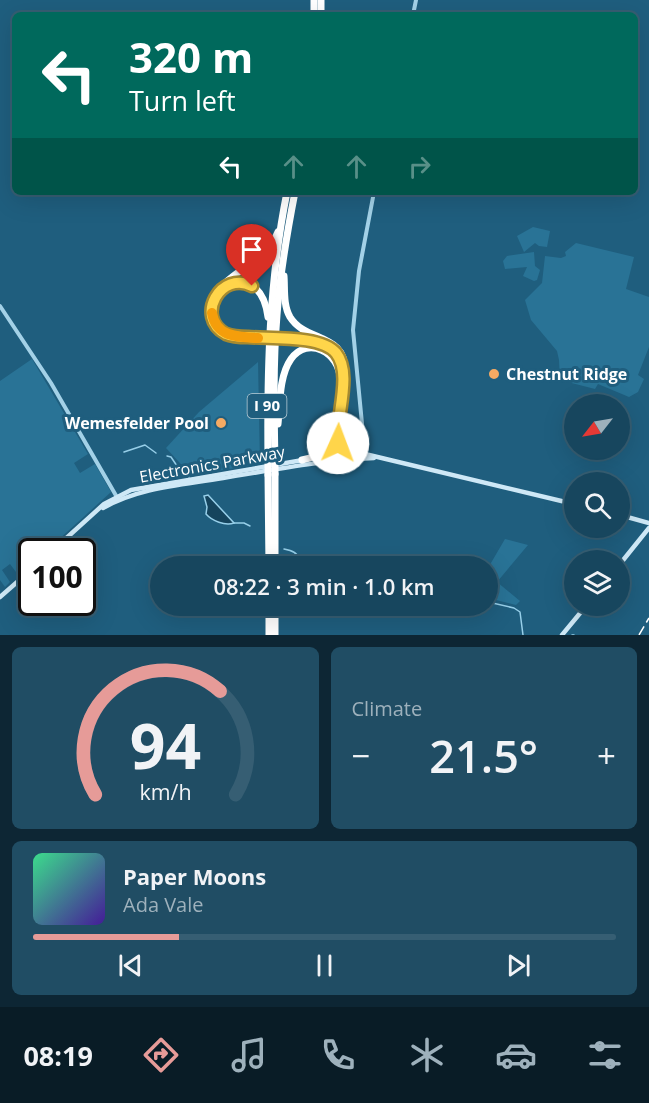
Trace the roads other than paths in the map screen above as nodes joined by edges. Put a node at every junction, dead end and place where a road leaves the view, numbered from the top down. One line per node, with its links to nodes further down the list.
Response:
1 (286, 195): 4 (highway, I 90)
2 (294, 195): 5 (highway, I 90)
3 (373, 195): 12 (street)
4 (284, 206): 7 (highway, I 90); 7 (highway)
5 (287, 235): 9 (highway); 15 (highway, I 90)
6 (0, 306): 20 (street)
7 (266, 338): 7 (highway); 8 (highway, bridge); 15 (highway, I 90)
8 (278, 340): 9 (highway); 10 (highway)
9 (343, 378): 11 (highway)
10 (340, 390): 11 (highway); 15 (highway)
11 (337, 421): 13 (highway); 16 (highway); 17 (highway)
12 (364, 444): 13 (street); 14 (street)
13 (354, 454): 14 (main road, Electronics Parkway); 16 (main road, Electronics Parkway)
14 (365, 456): 16 (main road, Electronics Parkway); 21 (main road, Electronics Parkway)
15 (272, 459): 18 (highway, I 90, bridge)
16 (332, 459): 17 (main road, Electronics Parkway); 19 (main road, Electronics Parkway)
17 (302, 460): 19 (main road, Electronics Parkway)
18 (271, 474): 27 (highway, I 90); 28 (highway, I 90)
19 (165, 486): 20 (main road, Electronics Parkway); 20 (main road, Electronics Parkway)
20 (118, 498): 25 (main road)
21 (564, 502)
22 (630, 518): 23 (main road)
23 (649, 523)
24 (649, 528): 26 (main road)
25 (67, 538)
26 (630, 552)
27 (269, 556)
28 (275, 556)
29 (18, 581): 30 (main road)
30 (0, 597)
31 (269, 616): 34 (highway)
32 (275, 616): 35 (highway)
33 (578, 616): 36 (main road)
34 (269, 635)
35 (275, 635)
36 (562, 635)

